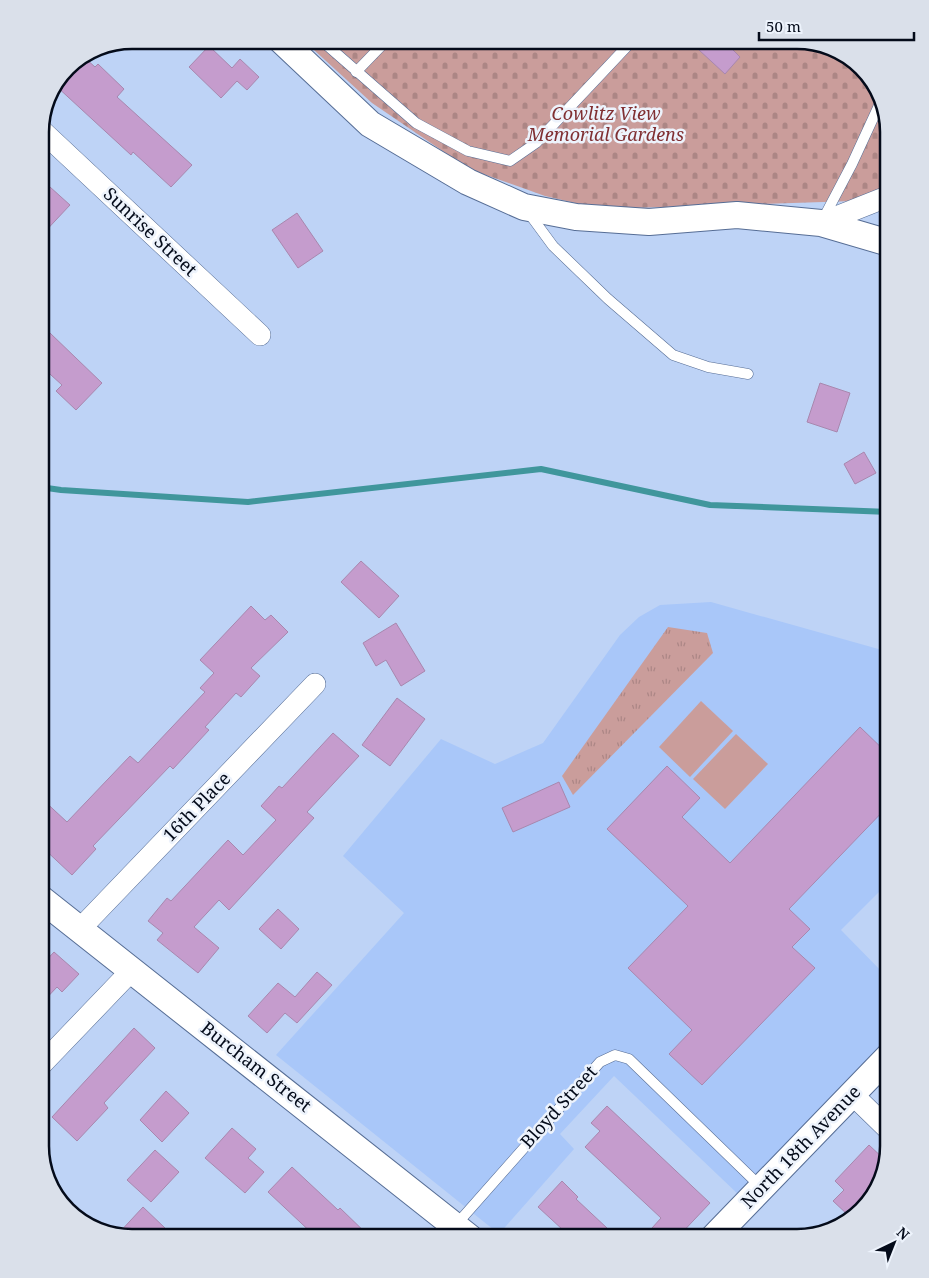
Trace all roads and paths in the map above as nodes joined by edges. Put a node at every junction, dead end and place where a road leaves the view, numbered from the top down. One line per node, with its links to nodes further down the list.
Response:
1 (291, 49): 9 (street)
2 (332, 49): 5 (lane)
3 (378, 49): 5 (lane)
4 (625, 49): 5 (lane)
5 (356, 72)
6 (876, 108): 10 (lane)
7 (49, 137): 12 (street, Sunrise Street)
8 (880, 200): 10 (street)
9 (524, 207): 10 (street); 13 (lane)
10 (821, 224): 11 (street)
11 (880, 240)
12 (260, 335)
13 (748, 374)
14 (315, 684): 16 (street, 16th Place)
15 (49, 905): 16 (street, Burcham Street)
16 (79, 930): 17 (street, Burcham Street)
17 (132, 970): 18 (street); 23 (street, Burcham Street)
18 (49, 1057)
19 (880, 1065): 20 (street, North 18th Avenue)
20 (852, 1094): 21 (street); 22 (street, North 18th Avenue)
21 (880, 1121)
22 (762, 1188): 24 (lane, Bloyd Street); 25 (street, North 18th Avenue)
23 (458, 1229)
24 (464, 1229)
25 (723, 1229)

